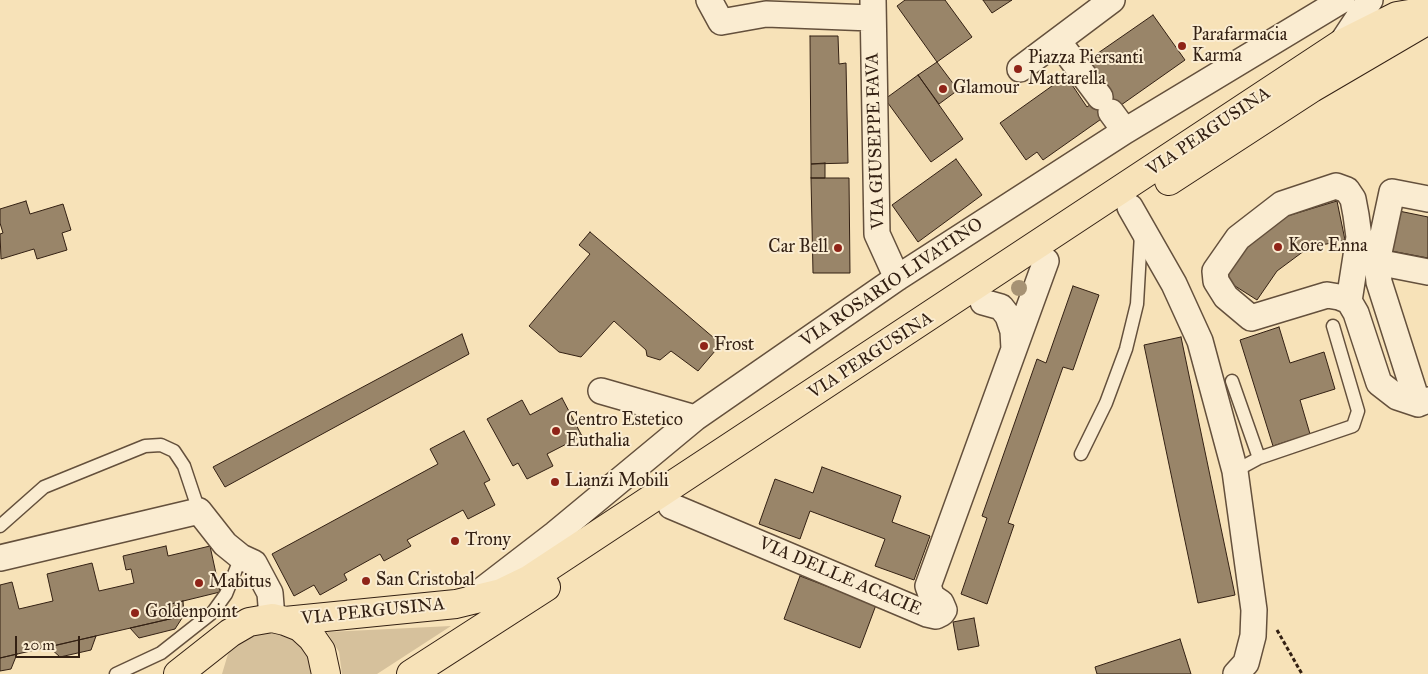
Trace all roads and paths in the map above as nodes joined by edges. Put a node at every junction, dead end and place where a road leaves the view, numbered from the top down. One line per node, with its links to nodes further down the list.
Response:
1 (709, 0): 5 (street)
2 (1112, 0): 8 (street)
3 (1342, 0): 11 (street, VIA ROSARIO LIVATINO)
4 (1370, 0): 9 (street)
5 (873, 9): 17 (street, VIA GIUSEPPE FAVA)
6 (1428, 10): 9 (main road, VIA PERGUSINA)
7 (1428, 20): 13 (main road, VIA PERGUSINA)
8 (1058, 40): 10 (street); 11 (street)
9 (1341, 44): 34 (main road, VIA PERGUSINA)
10 (1020, 69)
11 (1112, 113): 17 (street, VIA ROSARIO LIVATINO)
12 (1428, 199): 15 (street)
13 (1135, 217): 14 (main road, VIA PERGUSINA); 26 (lane); 28 (street)
14 (1046, 261): 19 (main road, VIA PERGUSINA); 21 (street)
15 (1378, 262): 16 (street); 24 (street)
16 (1428, 272)
17 (897, 278): 25 (street, VIA ROSARIO LIVATINO)
18 (1349, 301): 18 (street); 24 (street)
19 (983, 302): 21 (street); 29 (main road, VIA PERGUSINA)
20 (1333, 326): 27 (lane)
21 (1014, 352): 29 (street, VIA DELLE ACACIE)
22 (1232, 380): 27 (lane)
23 (601, 391): 25 (street)
24 (1423, 402)
25 (695, 418): 34 (street, VIA ROSARIO LIVATINO)
26 (1081, 454)
27 (1259, 458): 28 (lane)
28 (1235, 471): 35 (street)
29 (671, 506): 42 (main road, VIA PERGUSINA)
30 (199, 511): 31 (lane); 32 (street); 33 (street)
31 (0, 526)
32 (240, 557): 36 (street); 38 (lane)
33 (0, 558)
34 (467, 602): 36 (main road, VIA PERGUSINA)
35 (1254, 610): 43 (street); 44 (path)
36 (278, 620): 37 (main road, VIA PERGUSINA); 41 (main road)
37 (230, 633): 39 (main road, VIA PERGUSINA); 40 (main road)
38 (116, 674)
39 (178, 674)
40 (211, 674)
41 (326, 674)
42 (411, 674)
43 (1236, 674)
44 (1302, 674)

